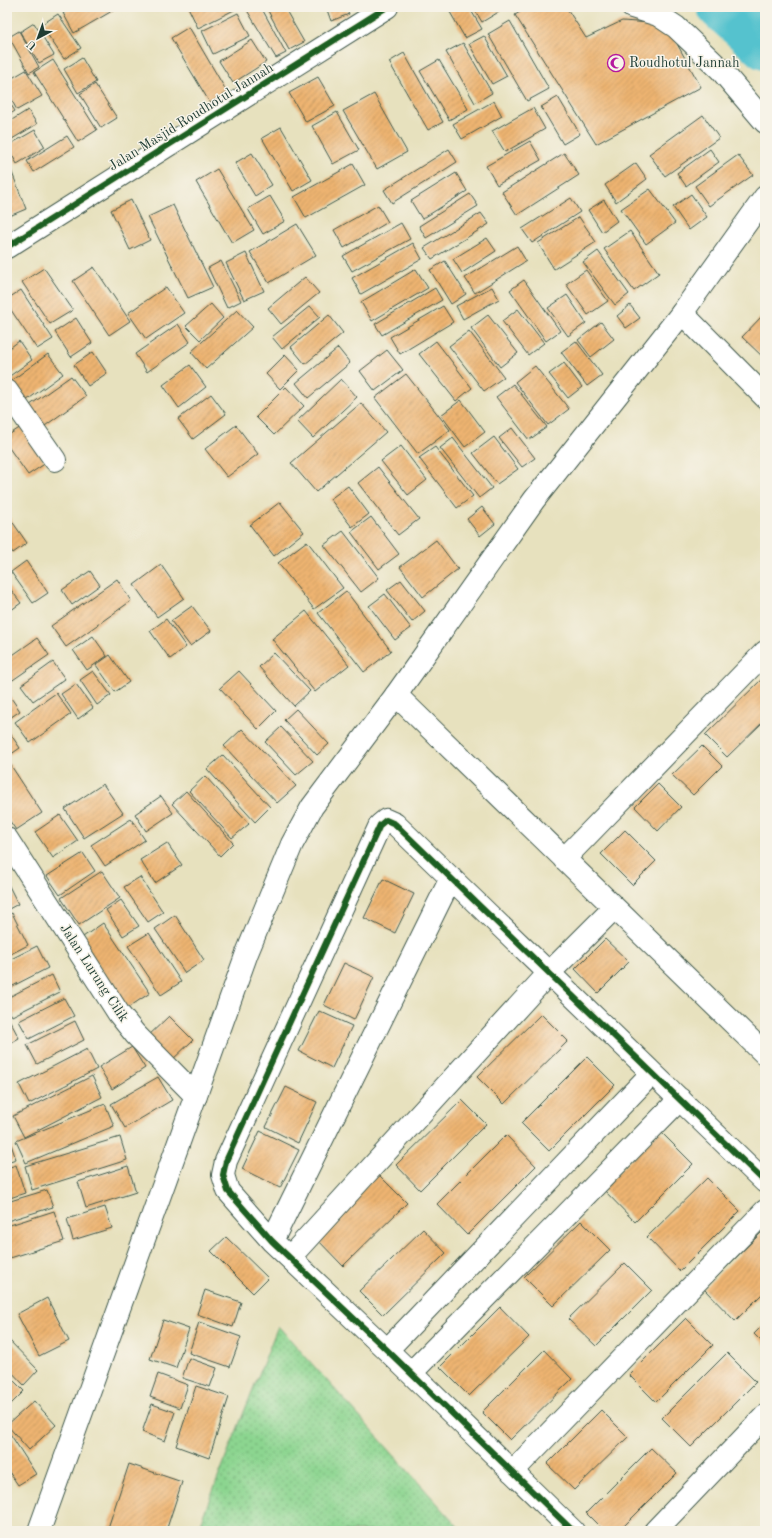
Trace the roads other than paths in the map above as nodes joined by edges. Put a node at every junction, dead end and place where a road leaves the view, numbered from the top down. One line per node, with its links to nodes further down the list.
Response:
1 (387, 7): 6 (street, Jalan Masjid Roudhotul Jannah)
2 (632, 7): 3 (street)
3 (658, 11): 4 (street)
4 (765, 122)
5 (765, 196): 7 (street)
6 (7, 247)
7 (682, 313): 9 (street); 12 (street)
8 (7, 391): 10 (street)
9 (765, 397)
10 (55, 460)
11 (765, 652): 14 (street)
12 (396, 696): 14 (street); 20 (street)
13 (7, 839): 20 (street, Jalan Lurung Cilik)
14 (564, 859): 16 (street)
15 (451, 878): 17 (street); 24 (street); 24 (street)
16 (614, 908): 17 (street); 18 (street)
17 (549, 973): 19 (street); 25 (street)
18 (765, 1054)
19 (652, 1073): 21 (street); 26 (street)
20 (196, 1096): 30 (street)
21 (680, 1099): 22 (street); 27 (street)
22 (765, 1182)
23 (765, 1211): 29 (street)
24 (272, 1240): 25 (street)
25 (290, 1257): 26 (street)
26 (387, 1350): 27 (street)
27 (411, 1373): 29 (street)
28 (765, 1416): 32 (street)
29 (512, 1472): 31 (street)
30 (39, 1531)
31 (573, 1531)
32 (655, 1531)

